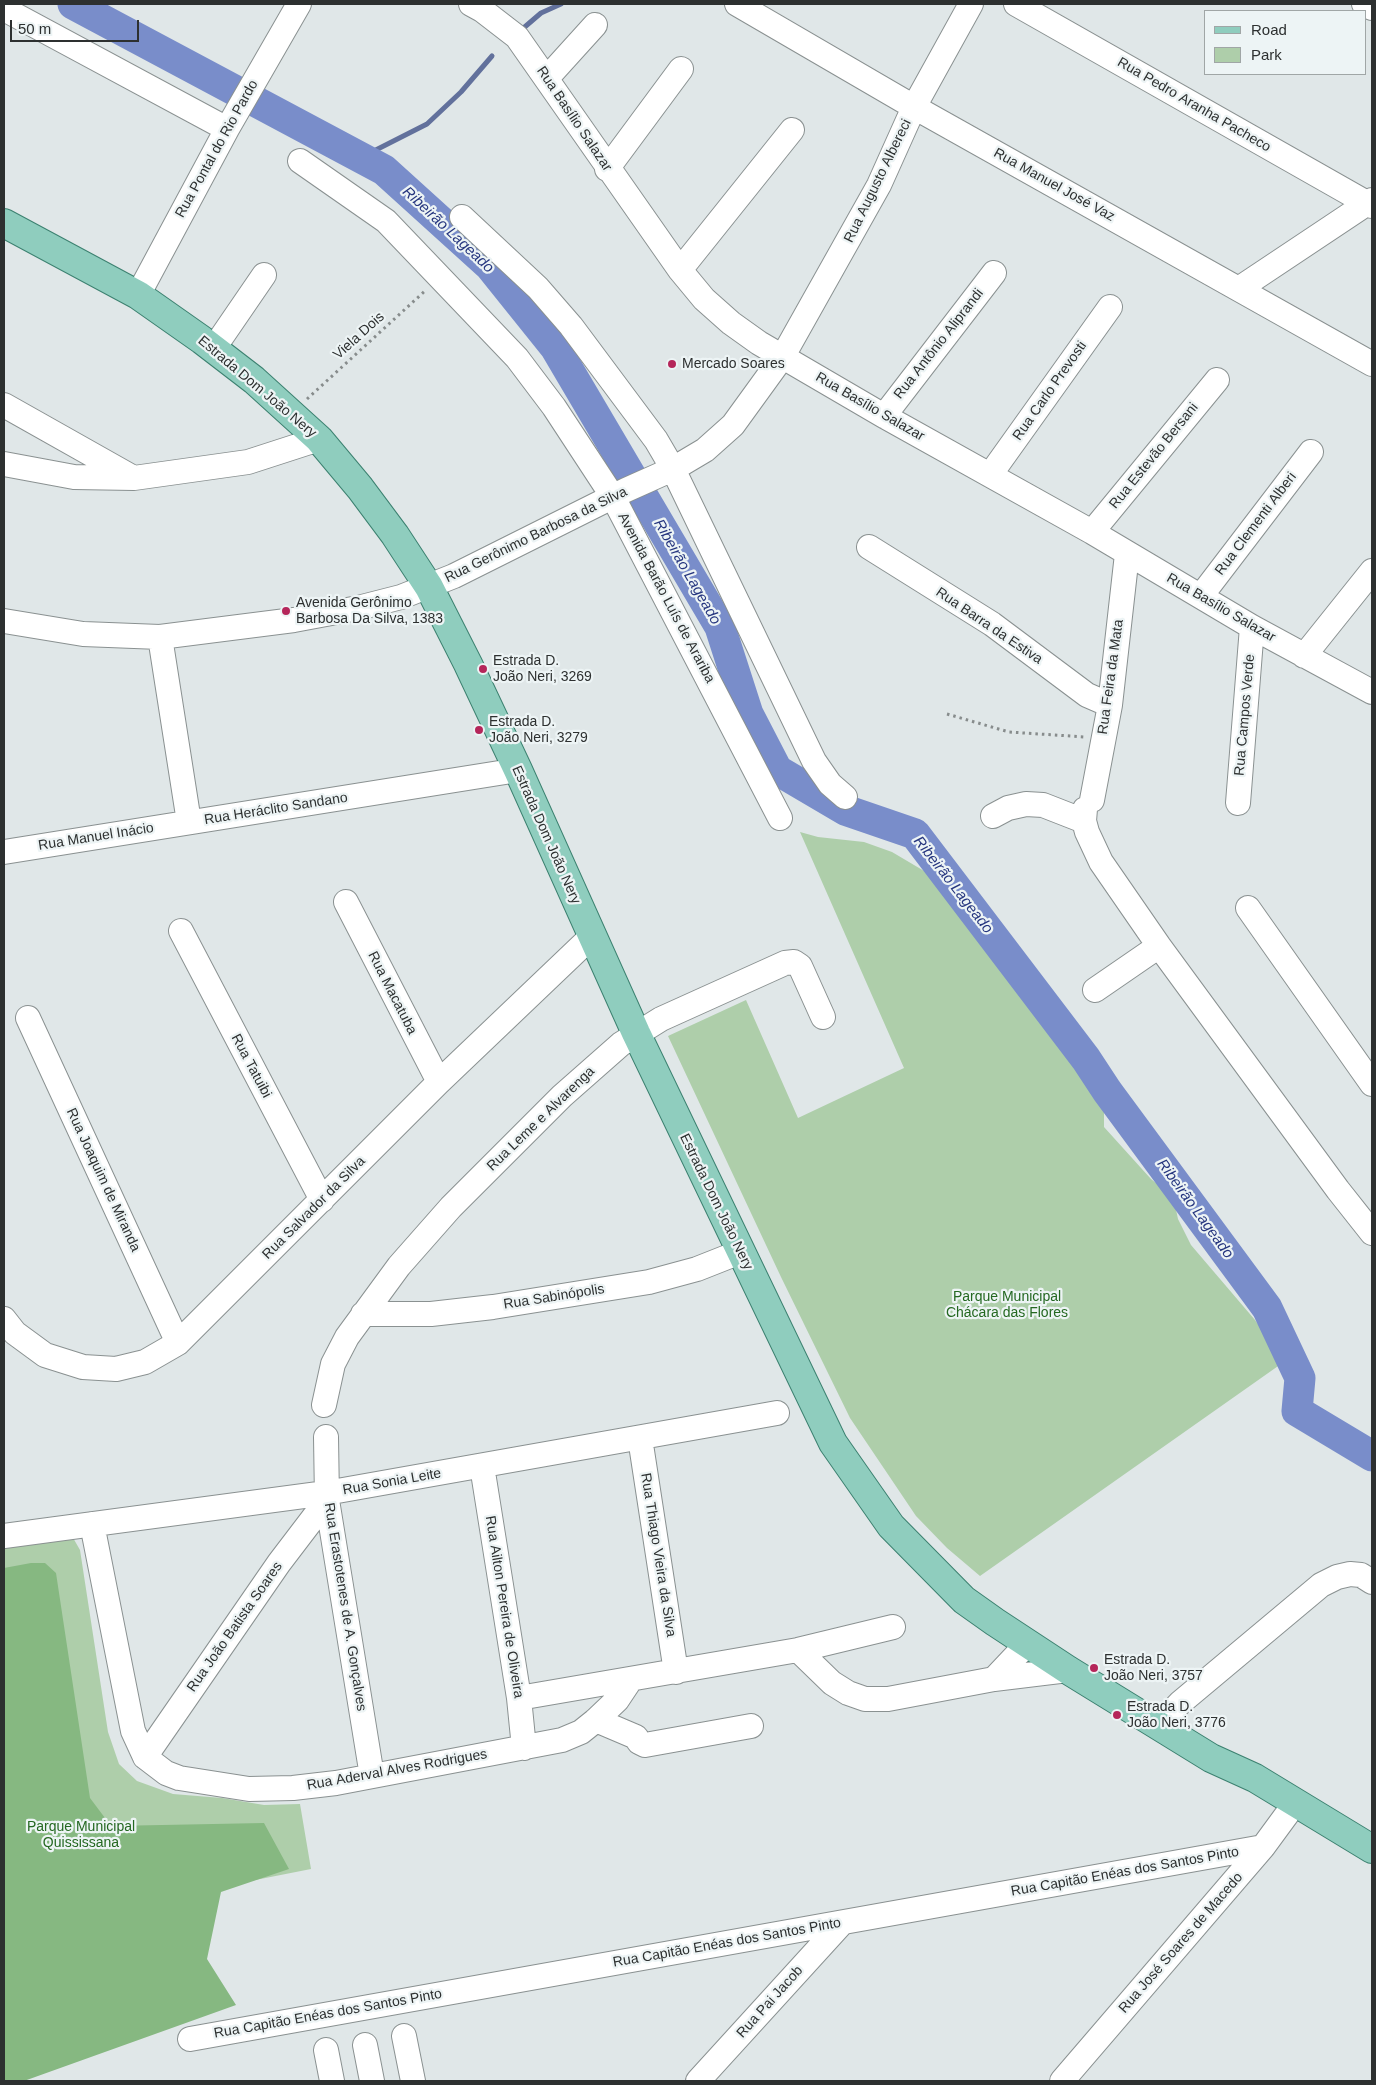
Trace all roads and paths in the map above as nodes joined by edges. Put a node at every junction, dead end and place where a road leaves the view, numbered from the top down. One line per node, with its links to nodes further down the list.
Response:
1 (299, 4): 13 (street, Rua Pontal do Rio Pardo)
2 (737, 4): 12 (street, Rua Manuel José Vaz)
3 (971, 4): 12 (street, Rua Augusto Albereci)
4 (1016, 4): 17 (street, Rua Pedro Aranha Pacheco)
5 (1364, 4): 7 (street)
6 (481, 6): 11 (street, Rua Basílio Salazar)
7 (1372, 8)
8 (4, 9): 13 (street)
9 (595, 25): 11 (street)
10 (681, 69): 16 (street)
11 (542, 72): 16 (street, Rua Basílio Salazar)
12 (914, 107): 24 (street, Rua Manuel José Vaz); 28 (street, Rua Augusto Albereci)
13 (230, 124): 25 (street, Rua Pontal do Rio Pardo)
14 (792, 130): 20 (street)
15 (300, 161): 23 (street, Avenida Barão Luís de Arariba)
16 (607, 168): 20 (street, Rua Basílio Salazar)
17 (1371, 203): 24 (street)
18 (462, 217): 37 (street)
19 (4, 223): 25 (main road, Estrada Dom João Nery)
20 (680, 270): 28 (street, Rua Basílio Salazar)
21 (994, 273): 33 (street, Rua Antônio Aliprandi)
22 (264, 276): 27 (street)
23 (441, 276): 32 (path, Viela Dois); 40 (street, Avenida Barão Luís de Arariba)
24 (1240, 288): 29 (street, Rua Manuel José Vaz)
25 (138, 295): 27 (main road, Estrada Dom João Nery)
26 (1110, 307): 38 (street, Rua Carlo Prevosti)
27 (214, 348): 32 (main road, Estrada Dom João Nery)
28 (783, 356): 33 (street, Rua Basílio Salazar); 37 (street, Rua Gerônimo Barbosa da Silva)
29 (1372, 364)
30 (1217, 380): 41 (street, Rua Estevão Bersani)
31 (4, 405): 39 (street)
32 (292, 413): 34 (main road, Estrada Dom João Nery)
33 (884, 416): 38 (street, Rua Basílio Salazar)
34 (319, 439): 39 (street); 45 (main road, Estrada Dom João Nery)
35 (1311, 452): 46 (street, Rua Clementi Alberi)
36 (4, 464): 39 (street)
37 (666, 472): 40 (street, Rua Gerônimo Barbosa da Silva); 56 (street)
38 (990, 475): 41 (street, Rua Basílio Salazar)
39 (134, 478)
40 (619, 493): 45 (street, Rua Gerônimo Barbosa da Silva); 60 (street, Avenida Barão Luís de Arariba)
41 (1092, 532): 43 (street, Rua Basílio Salazar)
42 (868, 547): 52 (street, Rua Barra da Estiva)
43 (1127, 554): 46 (street, Rua Basílio Salazar); 52 (street, Rua Feira da Mata)
44 (1372, 571): 50 (street)
45 (429, 587): 49 (street, Rua Gerônimo Barbosa da Silva); 55 (main road, Estrada Dom João Nery)
46 (1201, 596): 48 (street, Rua Basílio Salazar)
47 (4, 621): 49 (street, Rua Gerônimo Barbosa da Silva)
48 (1252, 627): 50 (street, Rua Basílio Salazar); 57 (street, Rua Campos Verde)
49 (160, 637): 61 (street, Rua Heráclito Sandano)
50 (1304, 656): 51 (street, Rua Basílio Salazar)
51 (1372, 692)
52 (1110, 705): 54 (street, Rua Feira da Mata)
53 (947, 714): 54 (path)
54 (1103, 738): 58 (street, Rua Feira da Mata)
55 (518, 770): 61 (street, Rua Heráclito Sandano); 66 (main road, Estrada Dom João Nery)
56 (845, 797)
57 (1238, 803)
58 (1087, 810): 59 (street); 67 (street)
59 (993, 816)
60 (780, 818)
61 (189, 822): 62 (street, Rua Manuel Inácio)
62 (4, 852)
63 (346, 902): 72 (street, Rua Macatuba)
64 (1248, 908): 73 (street)
65 (181, 931): 74 (street, Rua Tatuibi)
66 (591, 937): 71 (main road, Estrada Dom João Nery); 72 (street, Rua Salvador da Silva)
67 (1159, 946): 68 (street); 75 (street)
68 (1095, 990)
69 (823, 1017): 71 (street, Rua Leme e Alvarenga)
70 (28, 1018): 79 (street, Rua Joaquim de Miranda)
71 (636, 1033): 76 (main road, Estrada Dom João Nery); 77 (street, Rua Leme e Alvarenga)
72 (439, 1082): 74 (street, Rua Salvador da Silva)
73 (1372, 1084)
74 (322, 1200): 79 (street, Rua Salvador da Silva)
75 (1372, 1232)
76 (740, 1252): 77 (street, Rua Sabinópolis); 88 (main road, Estrada Dom João Nery)
77 (363, 1314): 80 (street, Rua Leme e Alvarenga)
78 (4, 1320): 79 (street, Rua Salvador da Silva)
79 (178, 1343)
80 (324, 1405)
81 (777, 1413): 83 (street, Rua Sonia Leite)
82 (326, 1437): 85 (street, Rua Erastotenes de A. Gonçalves)
83 (640, 1438): 84 (street, Rua Sonia Leite); 94 (street, Rua Thiago Vieira da Silva)
84 (482, 1466): 85 (street, Rua Sonia Leite); 97 (street, Rua Ailton Pereira de Oliveira)
85 (327, 1496): 86 (street, Rua Sonia Leite); 104 (street, Rua João Batista Soares); 105 (street, Rua Erastotenes de A. Gonçalves)
86 (92, 1524): 87 (street, Rua Sonia Leite); 104 (street, Rua Aderval Alves Rodrigues)
87 (4, 1536)
88 (940, 1575): 91 (main road, Estrada Dom João Nery); 99 (main road, Estrada Dom João Nery)
89 (1372, 1582): 99 (street)
90 (893, 1627): 92 (street)
91 (1028, 1643): 93 (main road, Estrada Dom João Nery); 96 (street)
92 (798, 1650): 94 (street); 96 (street)
93 (1068, 1670): 96 (street); 99 (main road, Estrada Dom João Nery)
94 (676, 1672): 95 (street)
95 (631, 1679): 97 (street); 98 (street, Rua Aderval Alves Rodrigues)
96 (994, 1679)
97 (519, 1698): 103 (street, Rua Ailton Pereira de Oliveira)
98 (616, 1700): 100 (street, Rua Aderval Alves Rodrigues); 102 (street)
99 (1165, 1719): 106 (main road, Estrada Dom João Nery)
100 (596, 1720): 102 (street); 103 (street, Rua Aderval Alves Rodrigues)
101 (751, 1726): 102 (street)
102 (636, 1737)
103 (524, 1748): 105 (street, Rua Aderval Alves Rodrigues)
104 (145, 1756): 105 (street, Rua Aderval Alves Rodrigues)
105 (372, 1776)
106 (1296, 1802): 107 (street, Rua José Soares de Macedo); 108 (main road, Estrada Dom João Nery)
107 (1263, 1847): 109 (street, Rua Capitão Enéas dos Santos Pinto); 118 (street, Rua José Soares de Macedo)
108 (1372, 1849)
109 (842, 1923): 111 (street, Rua Capitão Enéas dos Santos Pinto); 117 (street, Rua Pai Jacob)
110 (404, 2036): 116 (street)
111 (190, 2039)
112 (365, 2045): 115 (street)
113 (326, 2050): 114 (street)
114 (332, 2081)
115 (372, 2081)
116 (413, 2081)
117 (698, 2081)
118 (1062, 2081)

